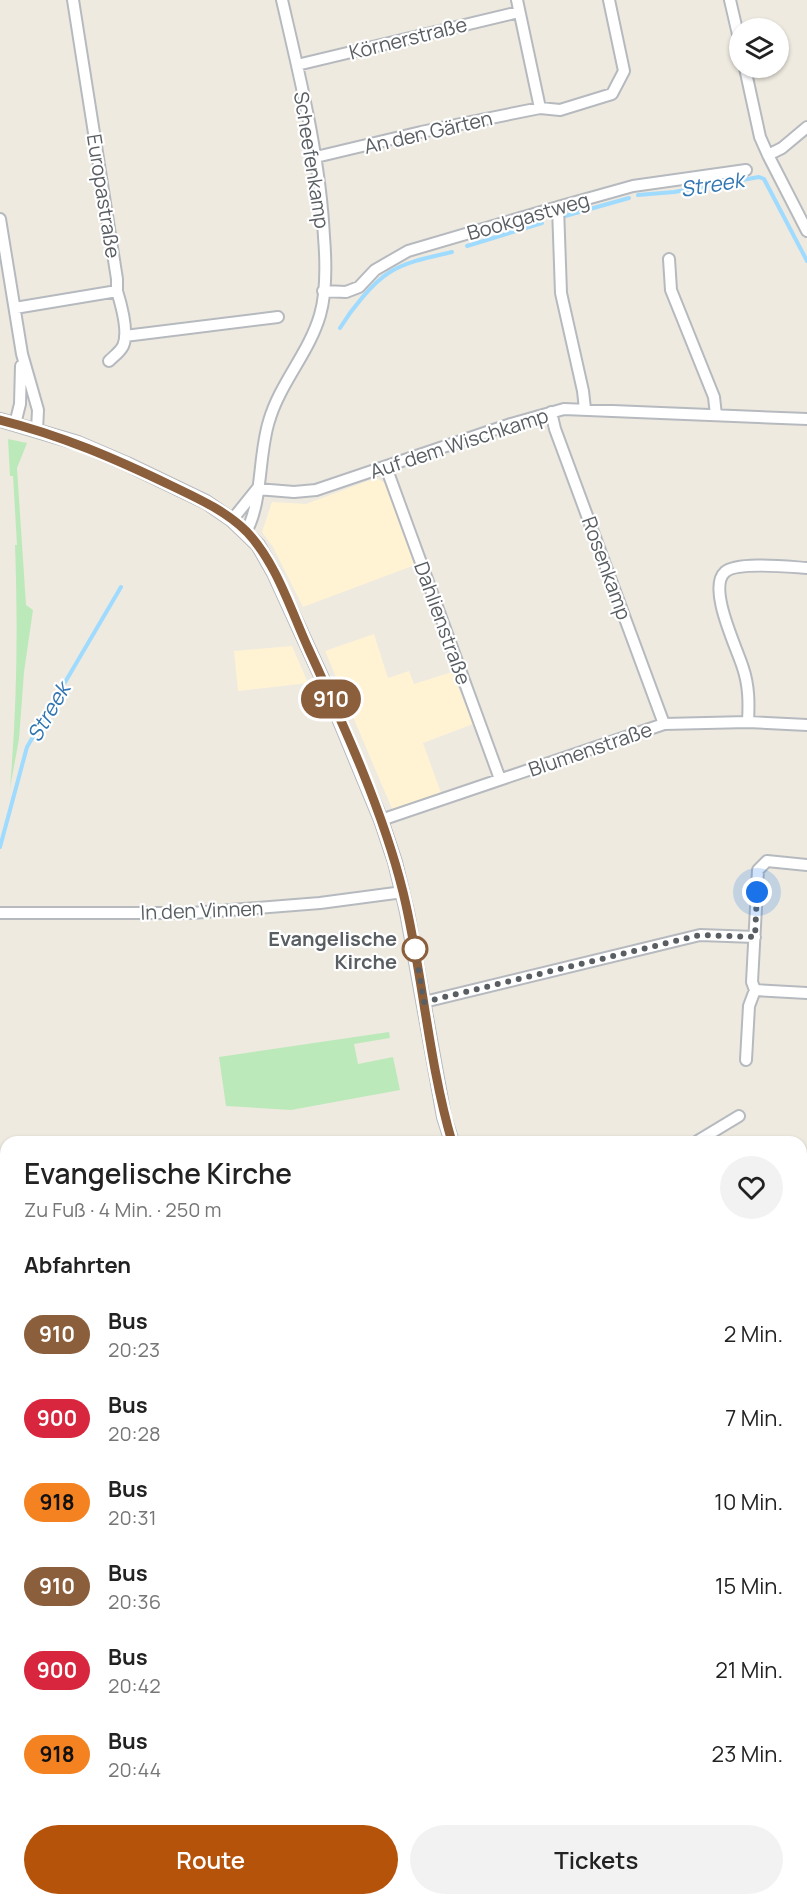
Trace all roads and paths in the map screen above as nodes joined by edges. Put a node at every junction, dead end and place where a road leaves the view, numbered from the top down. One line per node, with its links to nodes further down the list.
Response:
1 (73, 0): 19 (street, Europastraße)
2 (282, 0): 8 (street, Scheefenkamp)
3 (517, 0): 6 (street)
4 (609, 0): 10 (street, An den Gärten)
5 (730, 0): 7 (street)
6 (519, 12): 8 (street, Körnerstraße); 10 (street)
7 (734, 18)
8 (297, 65): 12 (street, Scheefenkamp)
9 (747, 78): 13 (street)
10 (540, 108): 12 (street, An den Gärten)
11 (807, 128): 13 (street)
12 (316, 157): 20 (street, Scheefenkamp)
13 (769, 159): 17 (street)
14 (746, 170): 15 (street, Bookgastweg)
15 (558, 207): 20 (street, Bookgastweg); 26 (street)
16 (0, 219): 21 (street)
17 (807, 231)
18 (669, 259): 28 (street)
19 (117, 291): 21 (street); 23 (street, Europastraße)
20 (323, 291): 34 (street, Scheefenkamp)
21 (15, 308): 24 (street)
22 (279, 317): 23 (street)
23 (125, 336): 25 (street)
24 (22, 354): 31 (street); 32 (street)
25 (109, 361)
26 (585, 409): 27 (street, Auf dem Wischkamp); 28 (street, Auf dem Wischkamp)
27 (551, 412): 33 (street, Auf dem Wischkamp); 39 (street, Rosenkamp)
28 (716, 415): 29 (street, Auf dem Wischkamp)
29 (807, 419)
30 (0, 420): 31 (street)
31 (15, 424): 32 (street)
32 (37, 430): 35 (street)
33 (386, 467): 34 (street, Auf dem Wischkamp); 41 (street, Dahlienstraße)
34 (257, 489): 35 (street); 36 (street, Scheefenkamp)
35 (232, 520): 36 (street)
36 (246, 532): 42 (street)
37 (807, 568): 38 (street)
38 (748, 722): 39 (street, Blumenstraße); 40 (street, Blumenstraße)
39 (664, 724): 41 (street, Blumenstraße)
40 (807, 725)
41 (500, 779): 42 (street, Blumenstraße)
42 (381, 820): 44 (street)
43 (807, 865): 46 (street)
44 (403, 892): 45 (street, In den Vinnen); 49 (street)
45 (0, 913)
46 (755, 937): 47 (street); 49 (street)
47 (755, 990): 48 (street); 50 (street)
48 (807, 993)
49 (424, 1002): 52 (street)
50 (746, 1060)
51 (740, 1116): 53 (street)
52 (450, 1136)
53 (706, 1136)

